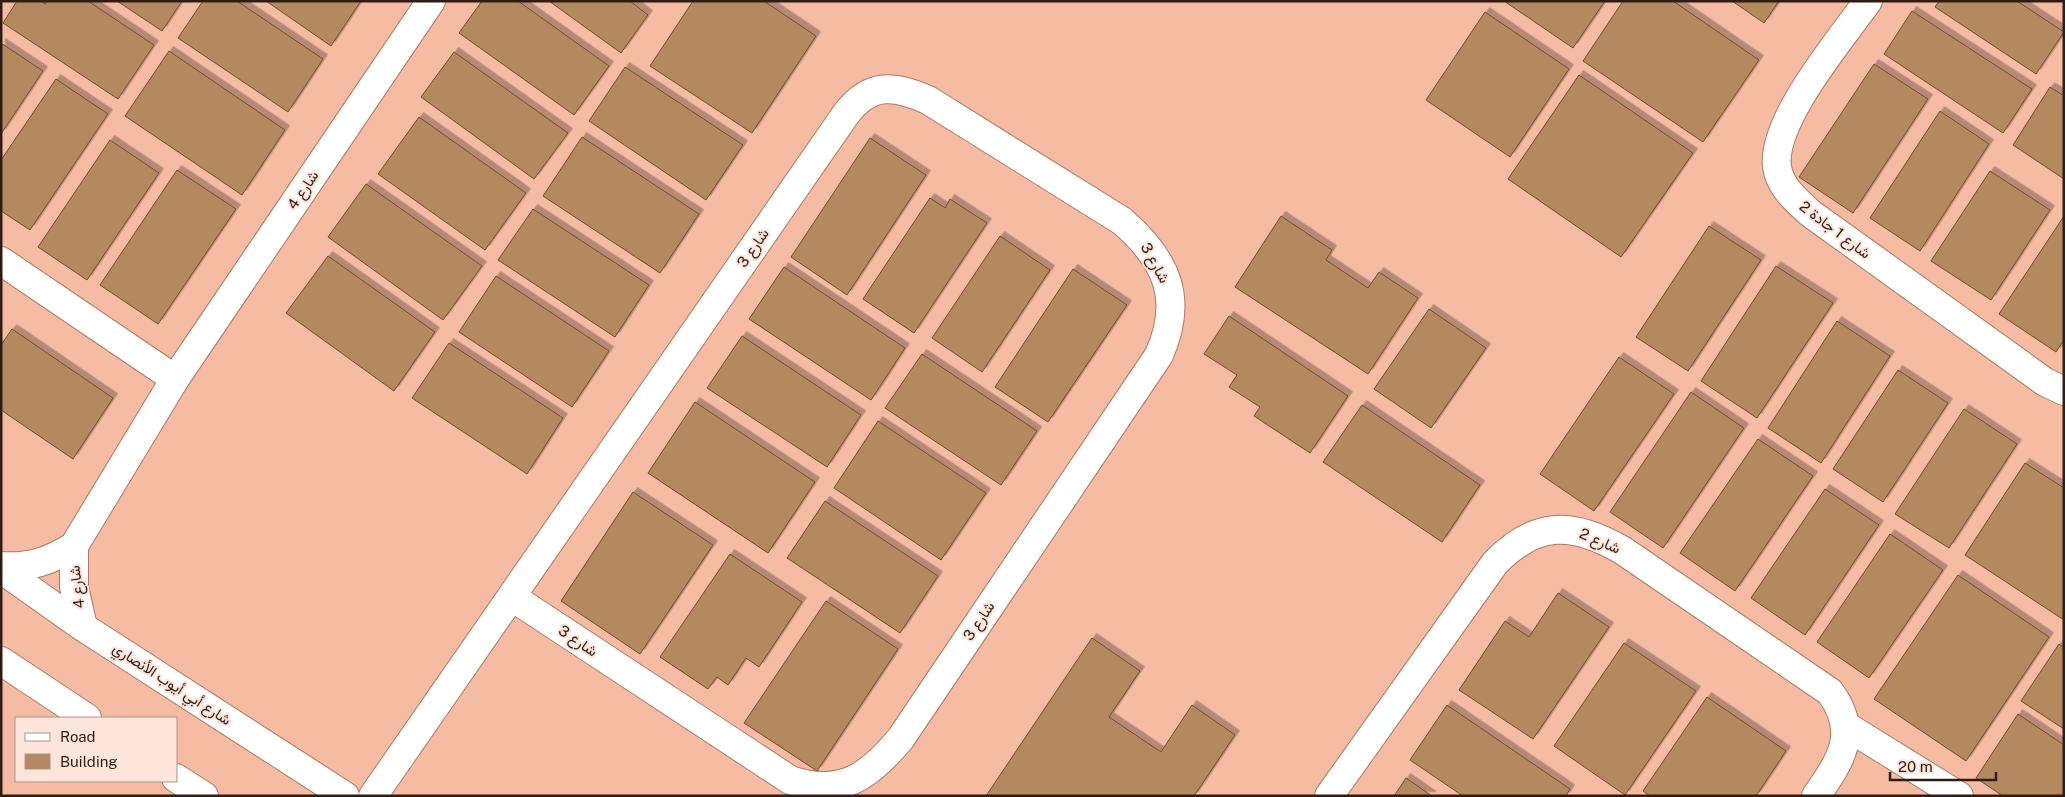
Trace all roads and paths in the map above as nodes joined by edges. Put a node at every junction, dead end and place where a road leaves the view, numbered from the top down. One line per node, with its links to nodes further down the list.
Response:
1 (430, 1): 4 (street, شارع 4)
2 (1868, 1): 5 (street, شارع 1 جادة 2)
3 (1, 261): 4 (street)
4 (175, 379): 6 (street, شارع 4)
5 (2064, 392)
6 (74, 546): 7 (street, شارع 4); 9 (street, شارع 4)
7 (1, 568): 9 (street, شارع أبي أيوب الأنصاري)
8 (512, 597): 8 (street, شارع 3); 16 (street, شارع 3)
9 (84, 627): 15 (street, شارع أبي أيوب الأنصاري)
10 (1, 661): 11 (street)
11 (85, 717)
12 (1846, 726): 17 (street, شارع 2); 18 (street, شارع 2); 19 (street)
13 (178, 779): 14 (street)
14 (204, 796)
15 (345, 796)
16 (373, 796)
17 (1329, 796)
18 (1816, 796)
19 (1959, 796)

